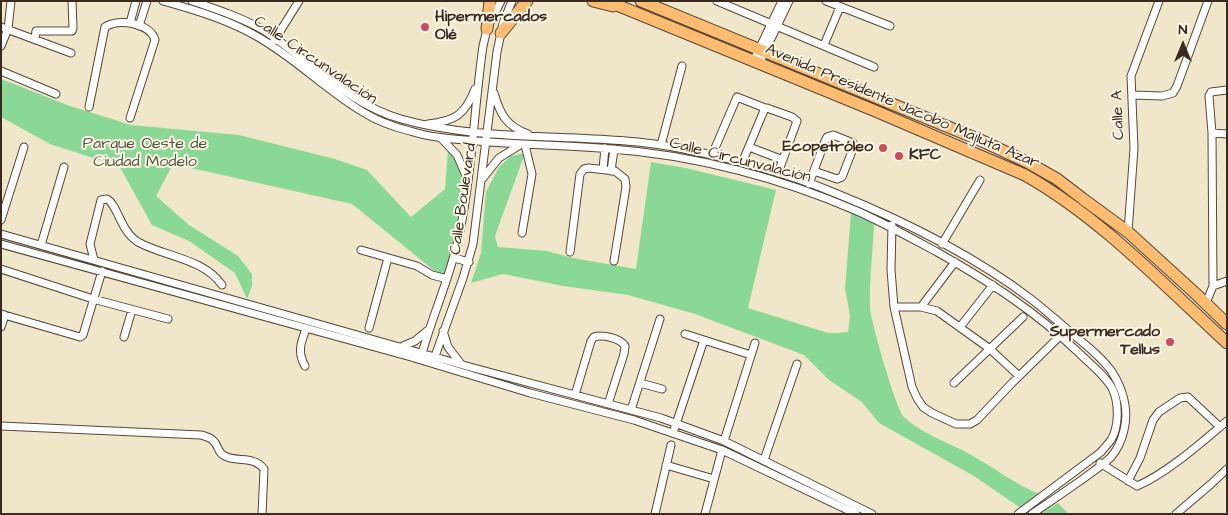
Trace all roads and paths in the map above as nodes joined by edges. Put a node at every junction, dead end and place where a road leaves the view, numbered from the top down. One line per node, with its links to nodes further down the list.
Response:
1 (11, 1): 28 (street)
2 (72, 1): 31 (street)
3 (136, 1): 24 (street)
4 (147, 1): 26 (street)
5 (163, 1): 32 (street, Calle Circunvalación)
6 (192, 1): 21 (street, Calle Circunvalación)
7 (490, 1): 29 (main road)
8 (501, 1): 29 (street, Calle Boulevard)
9 (512, 1): 30 (street, Calle Boulevard)
10 (527, 1): 30 (main road)
11 (593, 1): 23 (main road)
12 (607, 1): 23 (main road, Avenida Presidente Jacobo Majluta Azar)
13 (641, 1): 35 (main road, Avenida Presidente Jacobo Majluta Azar)
14 (717, 1): 25 (street)
15 (782, 1): 25 (street)
16 (789, 1): 25 (street)
17 (826, 1): 22 (street)
18 (1159, 1): 45 (street, Calle A)
19 (1208, 1): 45 (street)
20 (297, 2): 32 (street)
21 (215, 5): 32 (street, Calle Circunvalación)
22 (840, 7): 27 (street); 33 (street)
23 (622, 8): 37 (main road, Avenida Presidente Jacobo Majluta Azar)
24 (130, 23): 26 (street); 46 (street)
25 (774, 24): 33 (street); 35 (street)
26 (140, 26): 48 (street)
27 (890, 26)
28 (4, 28): 31 (street); 34 (street)
29 (487, 29): 41 (street, Calle Boulevard)
30 (501, 33): 42 (street, Calle Boulevard)
31 (35, 39): 36 (street)
32 (273, 42): 49 (street, Calle Circunvalación); 55 (street, Calle Circunvalación)
33 (824, 45): 39 (street)
34 (1, 46)
35 (762, 51): 37 (street); 82 (main road, Avenida Presidente Jacobo Majluta Azar)
36 (71, 53)
37 (756, 63): 124 (main road, Avenida Presidente Jacobo Majluta Azar)
38 (682, 66): 60 (street)
39 (874, 67)
40 (1, 71): 44 (street)
41 (479, 79): 49 (street); 50 (street, Calle Boulevard)
42 (492, 87): 51 (street, Calle Boulevard); 54 (street)
43 (1227, 90): 52 (street)
44 (56, 94)
45 (1133, 95): 82 (street, Calle A)
46 (89, 107)
47 (765, 108): 61 (street); 66 (street); 67 (street)
48 (130, 118)
49 (424, 125): 50 (street, Calle Circunvalación)
50 (473, 132): 51 (street, Calle Circunvalación); 57 (street, Calle Boulevard)
51 (487, 133): 54 (street, Calle Circunvalación); 58 (street, Calle Boulevard)
52 (1212, 133): 53 (street); 102 (street)
53 (1227, 134)
54 (530, 135): 56 (street, Calle Circunvalación)
55 (442, 138): 57 (street, Calle Circunvalación); 74 (street)
56 (594, 138): 60 (street, Calle Circunvalación); 63 (street)
57 (472, 141): 58 (street, Calle Circunvalación); 74 (street, Calle Boulevard)
58 (486, 142): 59 (street, Calle Circunvalación); 76 (street, Calle Boulevard)
59 (522, 145): 63 (street, Calle Circunvalación); 76 (street); 81 (street)
60 (660, 145): 66 (street, Calle Circunvalación)
61 (749, 146): 67 (street); 68 (street)
62 (24, 147): 79 (street)
63 (593, 148): 64 (street, Calle Circunvalación)
64 (605, 148): 65 (street, Calle Circunvalación); 70 (street)
65 (614, 149): 71 (street); 80 (street, Calle Circunvalación)
66 (712, 155): 68 (street, Calle Circunvalación)
67 (783, 160): 73 (street)
68 (742, 163): 73 (street, Calle Circunvalación)
69 (64, 167): 87 (street)
70 (603, 169): 71 (street); 89 (street)
71 (611, 171): 93 (street)
72 (814, 171): 72 (street); 77 (street)
73 (778, 173): 77 (street, Calle Circunvalación)
74 (468, 180): 91 (street, Calle Boulevard)
75 (980, 180): 86 (street)
76 (482, 181): 94 (street, Calle Boulevard)
77 (809, 184): 78 (street, Calle Circunvalación)
78 (892, 218): 80 (street); 86 (street, Calle Circunvalación)
79 (1, 220)
80 (892, 229): 95 (street, Calle Circunvalación); 105 (street)
81 (522, 232)
82 (1128, 232): 104 (main road, Avenida Presidente Jacobo Majluta Azar)
83 (1, 234): 87 (street)
84 (1, 244): 92 (street)
85 (90, 244): 92 (street); 92 (street); 101 (street)
86 (942, 244): 150 (street, Calle Circunvalación)
87 (41, 245): 92 (street)
88 (361, 250): 90 (street)
89 (570, 252)
90 (388, 258): 98 (street); 115 (street)
91 (454, 258): 94 (street); 98 (street, Calle Boulevard)
92 (86, 260): 97 (street); 125 (street)
93 (614, 261)
94 (469, 262): 118 (street, Calle Boulevard)
95 (955, 262): 100 (street, Calle Circunvalación); 106 (street)
96 (1, 269): 103 (street)
97 (102, 271): 103 (street); 117 (street)
98 (447, 279): 116 (street, Calle Boulevard)
99 (1227, 281): 102 (street)
100 (993, 284): 113 (street); 120 (street, Calle Circunvalación)
101 (222, 285)
102 (1213, 286): 104 (street)
103 (93, 299): 107 (street); 108 (street)
104 (1206, 303): 112 (main road, Avenida Presidente Jacobo Majluta Azar)
105 (894, 307): 106 (street); 133 (street)
106 (921, 307): 113 (street)
107 (132, 310): 110 (street); 121 (street)
108 (3, 315): 114 (street)
109 (1023, 317): 126 (street)
110 (168, 319)
111 (660, 319): 134 (street)
112 (1227, 324)
113 (960, 327): 126 (street)
114 (1, 328)
115 (369, 328)
116 (429, 328): 125 (street); 128 (street, Calle Boulevard)
117 (306, 329): 128 (street); 132 (street)
118 (442, 331): 129 (street, Calle Boulevard); 130 (street)
119 (685, 334): 122 (street)
120 (1060, 336): 133 (street); 148 (street, Calle Circunvalación)
121 (124, 337)
122 (704, 340): 127 (street); 141 (street)
123 (755, 343): 127 (street)
124 (1227, 343)
125 (401, 346): 128 (street)
126 (990, 350): 133 (street); 135 (street)
127 (751, 356): 145 (street)
128 (421, 357): 129 (street)
129 (433, 360): 130 (street); 144 (street)
130 (461, 364): 137 (street)
131 (797, 364): 149 (street)
132 (304, 366)
133 (1019, 376)
134 (640, 383): 136 (street); 139 (street)
135 (954, 383)
136 (662, 389)
137 (575, 395): 138 (street); 138 (street)
138 (608, 404): 139 (street)
139 (630, 410): 141 (street)
140 (1227, 421): 143 (street)
141 (677, 424): 144 (street); 145 (street)
142 (1, 426): 155 (street)
143 (1220, 427): 154 (street); 154 (street)
144 (674, 433): 147 (street)
145 (724, 441): 149 (street)
146 (671, 445): 151 (street)
147 (722, 450): 153 (street); 158 (street)
148 (1091, 459): 150 (street); 160 (street, Calle Circunvalación)
149 (764, 460): 159 (street)
150 (1102, 464): 154 (street); 161 (street, Calle Circunvalación)
151 (666, 465): 153 (street); 156 (street)
152 (1227, 469): 162 (street)
153 (714, 479): 157 (street)
154 (1128, 481)
155 (262, 514)
156 (654, 514)
157 (706, 514)
158 (856, 514)
159 (872, 514)
160 (1018, 514)
161 (1032, 514)
162 (1176, 514)

